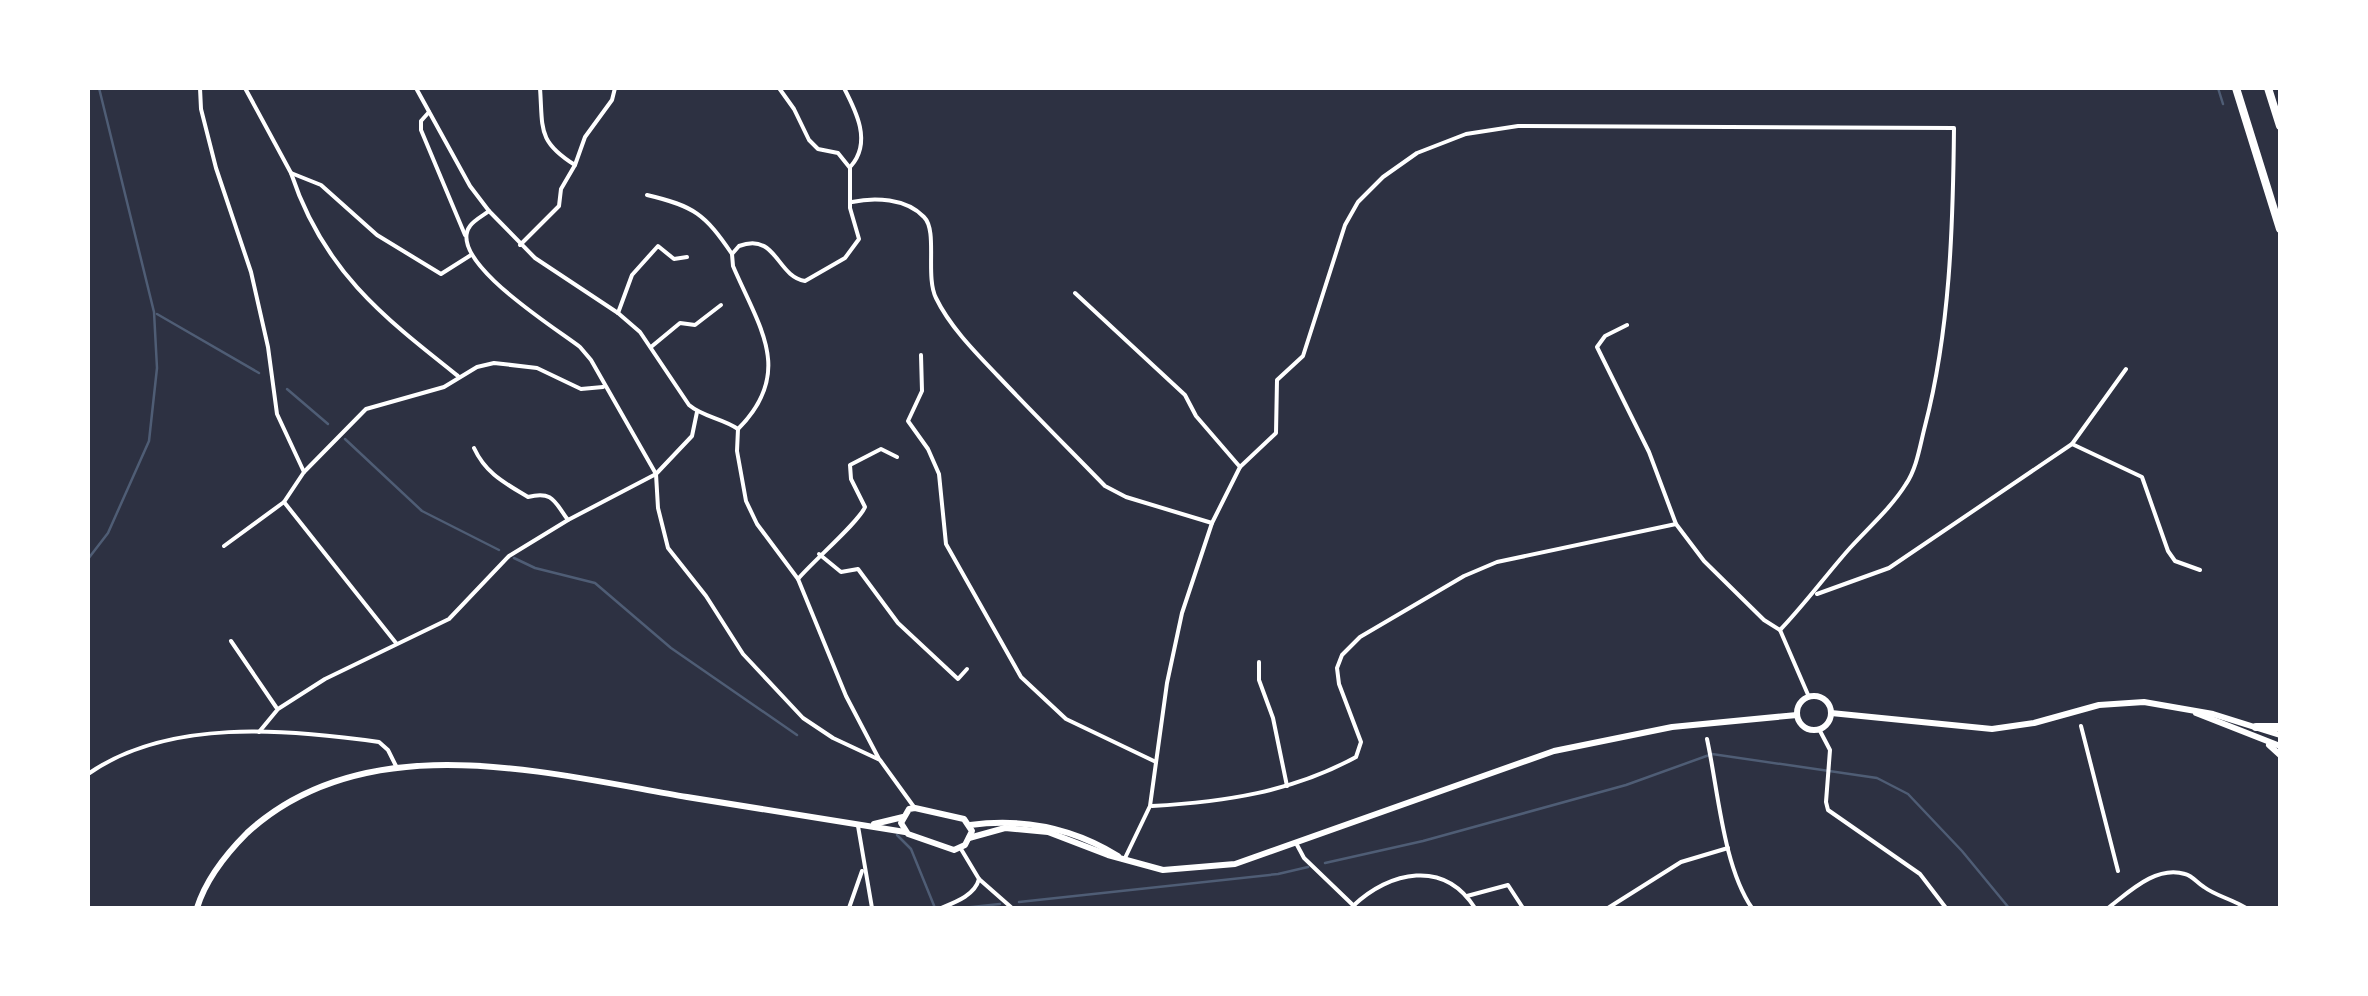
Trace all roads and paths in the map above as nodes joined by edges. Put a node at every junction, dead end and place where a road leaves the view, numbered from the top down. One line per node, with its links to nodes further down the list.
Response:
1 (200, 88): 39 (street)
2 (245, 88): 14 (street)
3 (416, 88): 10 (street)
4 (540, 88): 12 (street)
5 (615, 88): 12 (street)
6 (779, 88): 13 (street)
7 (844, 88): 13 (street)
8 (2236, 88): 18 (highway)
9 (2268, 88): 11 (highway)
10 (429, 112): 17 (street); 19 (street)
11 (2280, 126)
12 (575, 165): 20 (street)
13 (850, 168): 16 (street)
14 (291, 173): 22 (street); 31 (street)
15 (647, 195): 21 (street)
16 (852, 202): 21 (street); 43 (street)
17 (490, 211): 19 (street); 20 (street)
18 (2280, 230)
19 (466, 239): 22 (street)
20 (520, 245): 26 (street)
21 (732, 254): 34 (street)
22 (471, 256): 32 (street)
23 (687, 257): 26 (street)
24 (1075, 293): 38 (street)
25 (721, 305): 28 (street)
26 (618, 313): 28 (street)
27 (1627, 325): 44 (street)
28 (651, 347): 33 (street)
29 (921, 355): 71 (street)
30 (2126, 369): 35 (street)
31 (458, 376): 32 (street); 39 (street)
32 (605, 386): 40 (street)
33 (698, 412): 34 (street); 40 (street)
34 (738, 429): 48 (street)
35 (2072, 444): 47 (street); 49 (street)
36 (474, 448): 42 (street)
37 (896, 457): 46 (street)
38 (1240, 467): 43 (street); 49 (street)
39 (304, 472): 41 (street)
40 (656, 474): 42 (street); 70 (street)
41 (284, 502): 45 (street); 52 (street)
42 (568, 520): 52 (street)
43 (1212, 523): 71 (street)
44 (1676, 524): 50 (street); 74 (street)
45 (224, 546)
46 (820, 554): 48 (street); 54 (street)
47 (2200, 570)
48 (798, 579): 70 (street)
49 (1814, 595): 50 (street)
50 (1780, 630): 55 (street)
51 (231, 641): 56 (street)
52 (396, 643): 56 (street)
53 (1259, 662): 74 (street)
54 (967, 669)
55 (1810, 697): 58 (main road); 59 (main road)
56 (278, 709): 64 (street)
57 (2185, 709): 58 (main road); 61 (main road); 67 (main road)
58 (1831, 714): 63 (main road)
59 (1797, 715): 63 (main road); 83 (main road)
60 (2080, 726): 88 (street)
61 (2256, 727): 62 (highway); 65 (main road)
62 (2280, 727)
63 (1819, 730): 101 (street)
64 (259, 732): 72 (street); 73 (street)
65 (2280, 735)
66 (1707, 739): 84 (street)
67 (2260, 739): 68 (main road); 69 (main road)
68 (2280, 746)
69 (2280, 756)
70 (880, 760): 76 (street)
71 (1156, 762): 75 (street)
72 (397, 767): 79 (main road); 92 (main road)
73 (88, 774)
74 (1286, 786): 75 (street)
75 (1150, 806): 86 (street)
76 (915, 808): 77 (main road); 78 (main road)
77 (902, 817): 80 (main road); 81 (main road)
78 (970, 824): 82 (main road); 86 (main road)
79 (858, 826): 80 (main road); 87 (street)
80 (868, 826): 81 (main road)
81 (905, 832): 85 (main road)
82 (969, 838): 85 (main road); 86 (main road)
83 (1296, 842): 86 (main road); 91 (street)
84 (1729, 848): 99 (street); 100 (street)
85 (961, 849): 89 (street)
86 (1124, 860)
87 (863, 866): 93 (street); 94 (street)
88 (2118, 871)
89 (979, 879): 95 (street); 96 (street)
90 (1467, 896): 91 (street); 97 (street); 98 (street)
91 (1355, 907)
92 (197, 908)
93 (849, 908)
94 (872, 908)
95 (941, 908)
96 (1012, 908)
97 (1475, 908)
98 (1524, 908)
99 (1608, 908)
100 (1752, 908)
101 (1946, 908)
102 (2108, 908): 103 (street)
103 (2246, 908)

